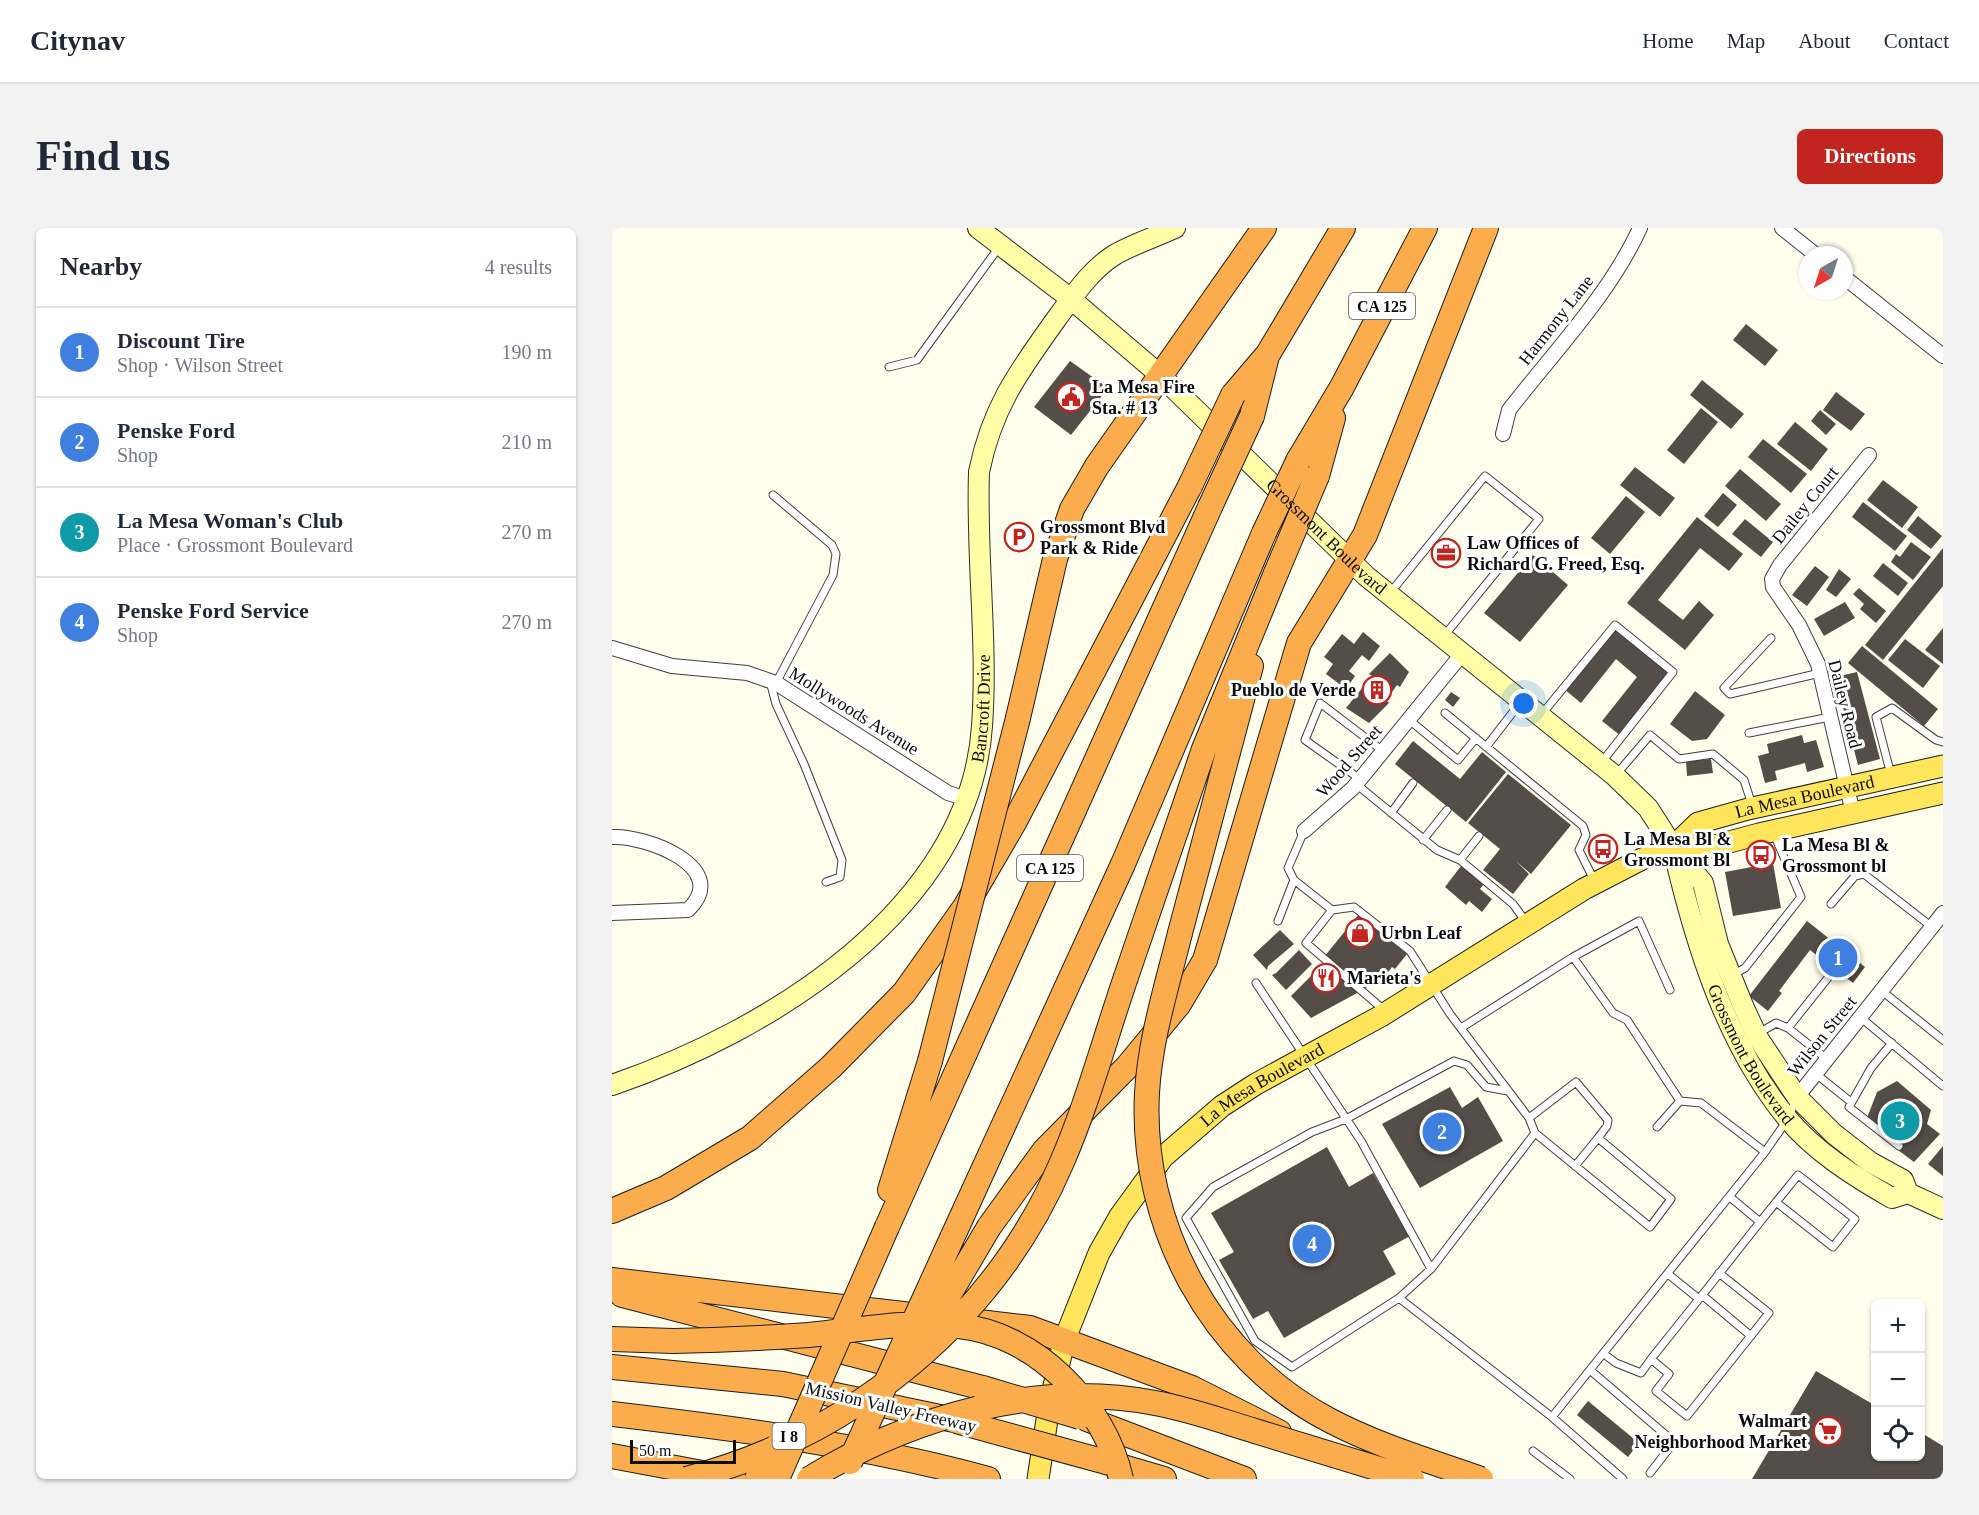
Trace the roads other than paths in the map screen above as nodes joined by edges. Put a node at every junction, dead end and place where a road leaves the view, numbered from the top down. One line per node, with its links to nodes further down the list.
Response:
1 (978, 228): 9 (main road, Grossmont Boulevard)
2 (1175, 228): 12 (main road, Bancroft Drive)
3 (1264, 228): 16 (highway)
4 (1343, 228): 13 (highway, CA 125)
5 (1425, 228): 17 (highway, CA 125)
6 (1486, 228): 21 (highway)
7 (1640, 228): 18 (street, Harmony Lane)
8 (1784, 229): 10 (street)
9 (1001, 245): 12 (main road, Grossmont Boulevard); 15 (lane)
10 (1805, 246)
11 (1853, 285): 14 (street)
12 (1071, 299): 16 (main road, Grossmont Boulevard); 48 (main road, Bancroft Drive)
13 (1268, 354): 106 (highway, bridge); 108 (highway, CA 125, bridge)
14 (1943, 356)
15 (889, 367)
16 (1160, 375): 21 (main road, Grossmont Boulevard); 108 (highway, bridge)
17 (1342, 387): 22 (highway, bridge); 124 (highway, CA 125, bridge)
18 (1503, 434)
19 (1869, 455): 23 (street, Dailey Court)
20 (773, 495): 30 (lane)
21 (1350, 561): 24 (main road, Grossmont Boulevard); 124 (highway, bridge)
22 (1276, 573): 131 (highway, bridge); 143 (highway, bridge)
23 (1772, 579): 29 (street, Dailey Road)
24 (1389, 594): 25 (main road, Grossmont Boulevard); 25 (lane)
25 (1442, 638): 28 (main road, Grossmont Boulevard)
26 (1771, 638): 29 (lane)
27 (612, 648): 30 (street, Mollywoods Avenue)
28 (1462, 654): 31 (main road, Grossmont Boulevard); 35 (street, Wood Street)
29 (1820, 673): 34 (street, Dailey Road)
30 (773, 682): 48 (street, Mollywoods Avenue); 61 (lane)
31 (1522, 701): 33 (main road, Grossmont Boulevard); 39 (lane)
32 (1445, 713): 37 (lane)
33 (1541, 716): 42 (main road, Grossmont Boulevard); 42 (lane)
34 (1830, 717): 36 (lane); 46 (street, Dailey Road)
35 (1408, 719): 37 (lane); 40 (street, Wood Street)
36 (1749, 733)
37 (1476, 738): 39 (lane)
38 (1943, 742): 43 (lane)
39 (1486, 747): 62 (lane)
40 (1383, 751): 44 (street, Wood Street); 44 (lane)
41 (1943, 766): 43 (main road, La Mesa Boulevard)
42 (1608, 770): 49 (lane); 58 (main road, Grossmont Boulevard)
43 (1891, 777): 46 (main road, La Mesa Boulevard)
44 (1358, 782): 51 (lane); 53 (street, Wood Street)
45 (1413, 783): 51 (lane)
46 (1847, 787): 49 (main road, La Mesa Boulevard); 52 (street, Dailey Road)
47 (1943, 793): 52 (main road, La Mesa Boulevard)
48 (966, 799): 87 (main road, Bancroft Drive)
49 (1753, 808): 58 (main road, La Mesa Boulevard)
50 (1447, 810): 57 (lane)
51 (1391, 813): 57 (lane)
52 (1853, 813): 54 (main road, La Mesa Boulevard)
53 (1304, 831): 60 (lane)
54 (1773, 831): 58 (main road, La Mesa Boulevard); 72 (lane)
55 (612, 837): 65 (street)
56 (1479, 837): 59 (lane)
57 (1424, 840): 59 (lane)
58 (1673, 847): 62 (main road, La Mesa Boulevard); 72 (main road, Grossmont Boulevard); 95 (main road, Grossmont Boulevard)
59 (1460, 860): 68 (lane)
60 (1294, 880): 64 (lane); 67 (lane)
61 (826, 882)
62 (1596, 883): 68 (main road, La Mesa Boulevard)
63 (1831, 904): 69 (lane)
64 (1332, 910): 74 (lane); 77 (lane)
65 (612, 913)
66 (1943, 914): 69 (street, Wilson Street)
67 (1278, 921)
68 (1527, 924): 74 (main road, La Mesa Boulevard)
69 (1932, 927): 76 (street, Wilson Street)
70 (1573, 957): 75 (lane); 79 (lane); 91 (lane)
71 (1831, 974): 80 (lane)
72 (1731, 976): 81 (main road, Grossmont Boulevard)
73 (1256, 983): 84 (lane)
74 (1432, 984): 77 (main road, La Mesa Boulevard); 79 (lane)
75 (1670, 990)
76 (1882, 991): 78 (street, Wilson Street); 82 (lane)
77 (1387, 1012): 84 (main road, La Mesa Boulevard)
78 (1860, 1017): 83 (lane); 85 (street, Wilson Street)
79 (1461, 1028): 89 (lane)
80 (1788, 1028): 81 (lane); 85 (lane)
81 (1756, 1035): 90 (main road, Grossmont Boulevard)
82 (1943, 1040)
83 (1892, 1043): 88 (lane); 92 (lane)
84 (1305, 1058): 94 (lane); 118 (main road, La Mesa Boulevard)
85 (1827, 1059): 86 (street, Wilson Street)
86 (1815, 1074): 90 (street, Wilson Street); 92 (lane)
87 (612, 1085)
88 (1943, 1086)
89 (1508, 1091): 93 (lane); 94 (lane)
90 (1797, 1097): 95 (lane); 102 (main road, Grossmont Boulevard)
91 (1680, 1101): 96 (lane); 100 (lane)
92 (1851, 1102): 99 (lane)
93 (1529, 1118): 97 (lane); 98 (lane)
94 (1346, 1119): 109 (lane); 115 (lane)
95 (1788, 1119): 100 (lane); 102 (main road, Grossmont Boulevard)
96 (1657, 1127)
97 (1535, 1133): 101 (lane); 109 (lane)
98 (1598, 1138): 101 (lane); 101 (lane)
99 (1899, 1146)
100 (1765, 1152): 103 (lane)
101 (1575, 1166)
102 (1908, 1193): 105 (main road, Grossmont Boulevard)
103 (1730, 1197): 107 (lane); 111 (lane)
104 (1776, 1202): 104 (lane); 107 (lane)
105 (1943, 1209)
106 (612, 1211)
107 (1760, 1222): 110 (lane)
108 (887, 1227): 122 (highway, CA 125, bridge)
109 (1431, 1269): 115 (lane)
110 (1719, 1273): 114 (lane); 116 (lane)
111 (1668, 1274): 114 (lane); 119 (lane)
112 (612, 1280): 118 (highway)
113 (612, 1292): 140 (highway, bridge)
114 (1702, 1294): 116 (lane); 120 (lane)
115 (1399, 1298): 126 (lane)
116 (1751, 1336): 120 (lane)
117 (612, 1340): 129 (highway, bridge)
118 (1064, 1341): 138 (main road, La Mesa Boulevard); 141 (highway)
119 (1604, 1353): 120 (lane); 123 (lane)
120 (1651, 1359)
121 (612, 1367): 129 (highway, Mission Valley Freeway, bridge)
122 (828, 1367): 133 (highway, bridge); 134 (highway, CA 125, bridge)
123 (1590, 1370): 126 (lane); 130 (lane)
124 (872, 1413): 136 (highway, CA 125, bridge)
125 (612, 1414): 137 (highway, I 8)
126 (1552, 1417): 145 (lane)
127 (1533, 1451): 144 (lane)
128 (612, 1456): 132 (highway)
129 (1114, 1471): 139 (highway, Mission Valley Freeway)
130 (1650, 1473)
131 (686, 1479)
132 (734, 1479)
133 (757, 1479)
134 (777, 1479)
135 (809, 1479): 142 (highway, bridge)
136 (842, 1479)
137 (988, 1479)
138 (1038, 1479)
139 (1164, 1479)
140 (1244, 1479)
141 (1369, 1479)
142 (1412, 1479)
143 (1481, 1479)
144 (1570, 1479)
145 (1623, 1479)

